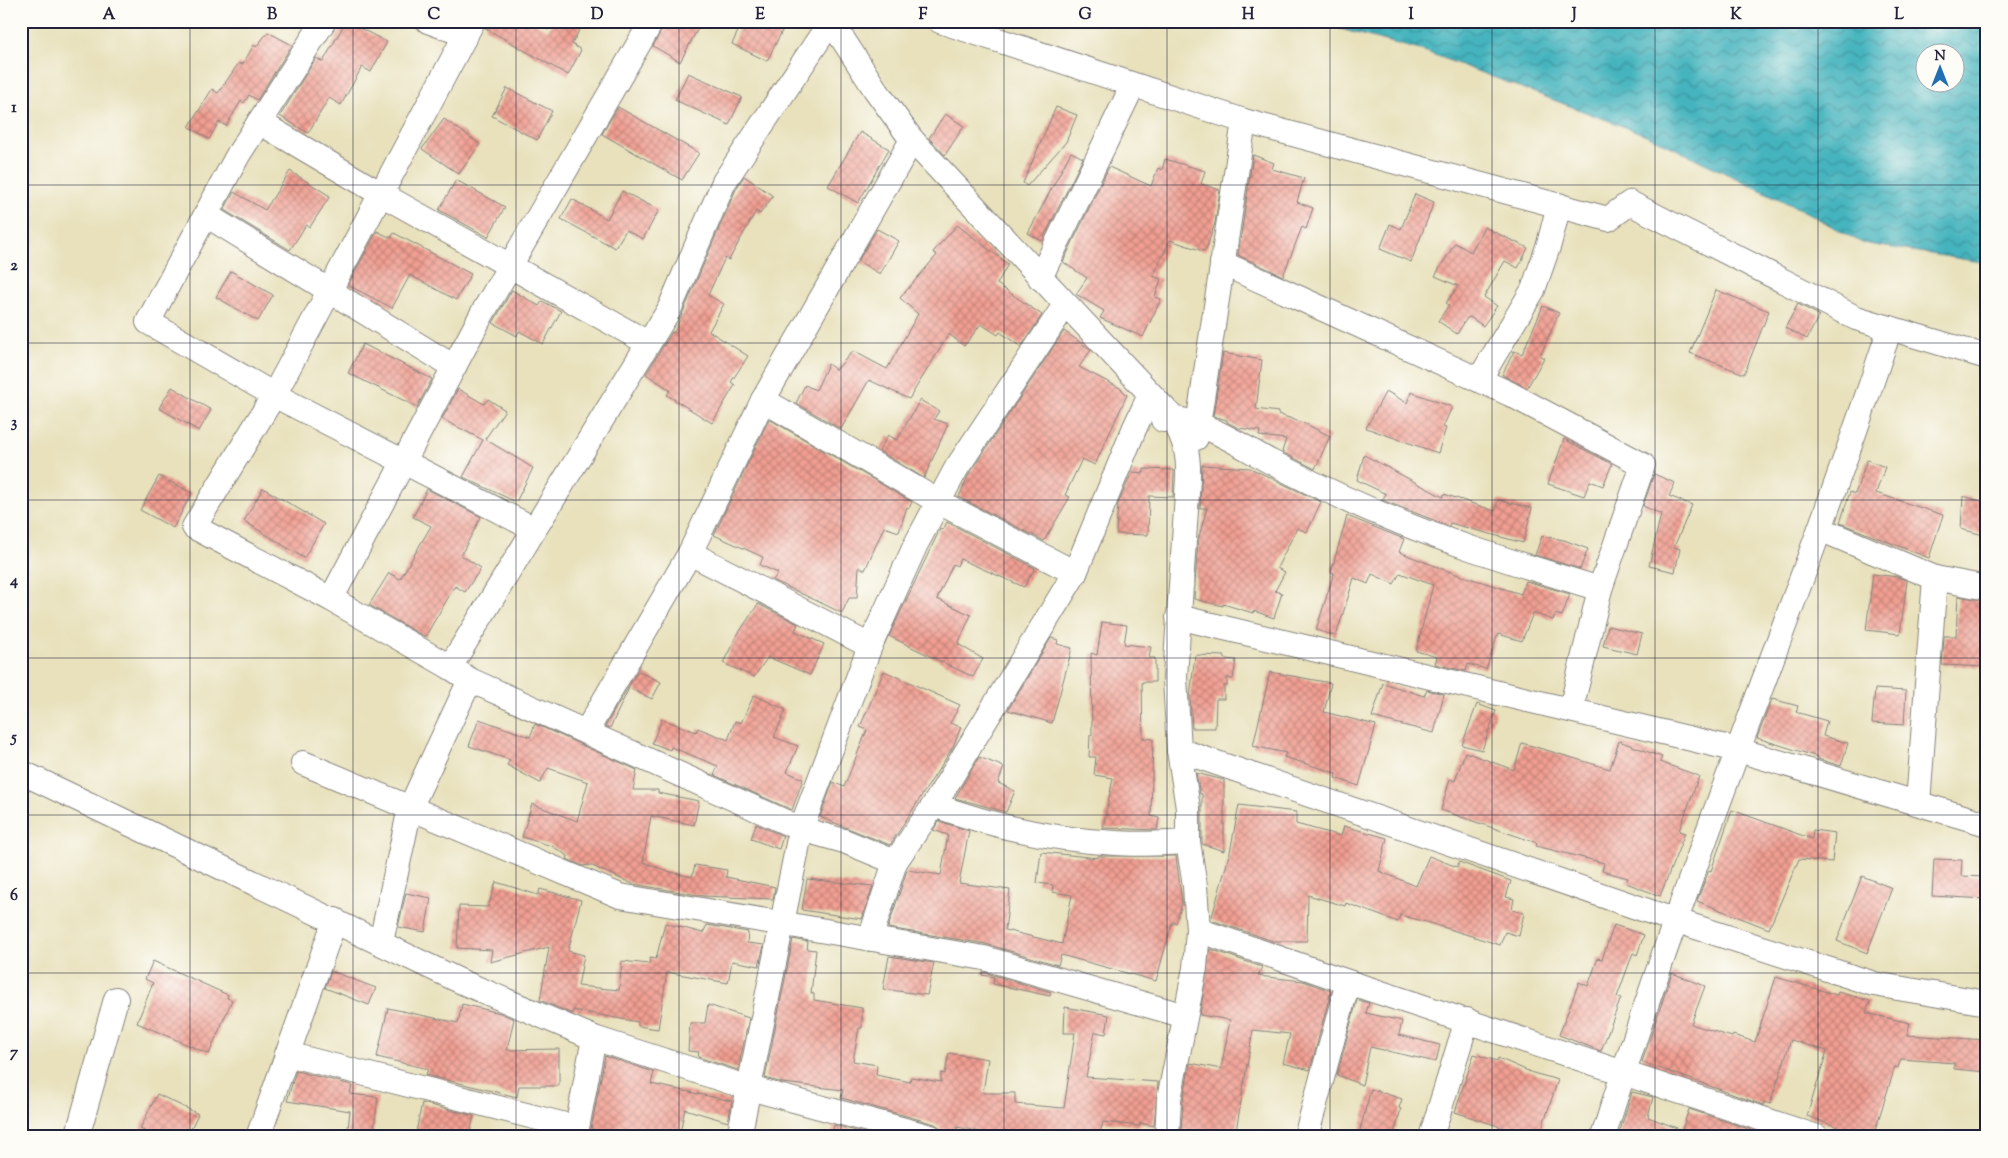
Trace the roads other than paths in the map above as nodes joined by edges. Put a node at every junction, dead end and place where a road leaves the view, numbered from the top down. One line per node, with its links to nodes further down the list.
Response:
1 (324, 21): 9 (street)
2 (428, 21): 6 (street)
3 (652, 21): 15 (street)
4 (831, 21): 10 (street); 20 (street)
5 (940, 21): 7 (street)
6 (470, 28): 11 (street)
7 (1133, 85): 8 (street); 16 (street)
8 (1244, 121): 12 (street); 14 (street)
9 (259, 122): 11 (street); 13 (street)
10 (912, 140): 16 (street); 26 (street)
11 (382, 194): 15 (street); 17 (street)
12 (1559, 205): 19 (street); 23 (street)
13 (206, 215): 17 (street); 25 (street)
14 (1222, 264): 23 (street); 28 (street)
15 (510, 266): 20 (street); 22 (street)
16 (1040, 278): 18 (street)
17 (329, 292): 22 (street); 25 (street)
18 (1065, 305): 24 (street); 32 (street)
19 (1890, 328): 21 (street); 34 (street)
20 (648, 343): 33 (street)
21 (1987, 357)
22 (454, 367): 30 (street)
23 (1479, 380): 39 (street)
24 (1150, 395): 27 (street); 29 (street)
25 (274, 396): 30 (street); 40 (street)
26 (763, 400): 32 (street); 35 (street)
27 (1173, 418): 28 (street); 29 (street); 31 (street)
28 (1198, 424): 31 (street); 39 (street)
29 (1135, 427): 36 (street)
30 (403, 462): 33 (street); 40 (street)
31 (1188, 480): 41 (street)
32 (939, 502): 36 (street); 42 (street)
33 (534, 529): 43 (street)
34 (1820, 529): 37 (street); 48 (street)
35 (690, 553): 42 (street); 46 (street)
36 (1075, 573): 52 (street)
37 (1935, 578): 38 (street); 51 (street)
38 (1987, 588)
39 (1600, 589): 45 (street)
40 (331, 599): 43 (street)
41 (1178, 617): 45 (street); 47 (street)
42 (870, 646): 55 (street)
43 (450, 667): 44 (street)
44 (470, 680): 46 (street); 53 (street)
45 (1571, 709): 48 (street)
46 (586, 732): 55 (street)
47 (1179, 750): 56 (street); 59 (street)
48 (1738, 750): 51 (street); 59 (street)
49 (303, 763): 53 (street)
50 (21, 772): 58 (street)
51 (1918, 804): 54 (street)
52 (934, 805): 56 (street); 57 (street)
53 (410, 808): 60 (street); 63 (street)
54 (1987, 824)
55 (800, 829): 57 (street); 60 (street)
56 (1188, 842): 61 (street)
57 (895, 862): 62 (street)
58 (334, 920): 63 (street); 70 (street)
59 (1674, 920): 66 (street); 71 (street)
60 (781, 924): 62 (street); 72 (street)
61 (1198, 930): 64 (street); 67 (street)
62 (870, 939): 67 (street)
63 (381, 942): 69 (street)
64 (1348, 982): 68 (street); 79 (street)
65 (116, 999): 74 (street)
66 (1987, 1003)
67 (1185, 1016): 78 (street)
68 (1467, 1020): 71 (street); 80 (street)
69 (594, 1038): 70 (street); 72 (street)
70 (287, 1054): 75 (street)
71 (1623, 1072): 73 (street); 81 (street)
72 (749, 1088): 76 (street); 77 (street)
73 (1776, 1130): 82 (street)
74 (76, 1137)
75 (258, 1137)
76 (739, 1137)
77 (931, 1137)
78 (1167, 1137)
79 (1306, 1137)
80 (1431, 1137)
81 (1603, 1137)
82 (1816, 1137)

